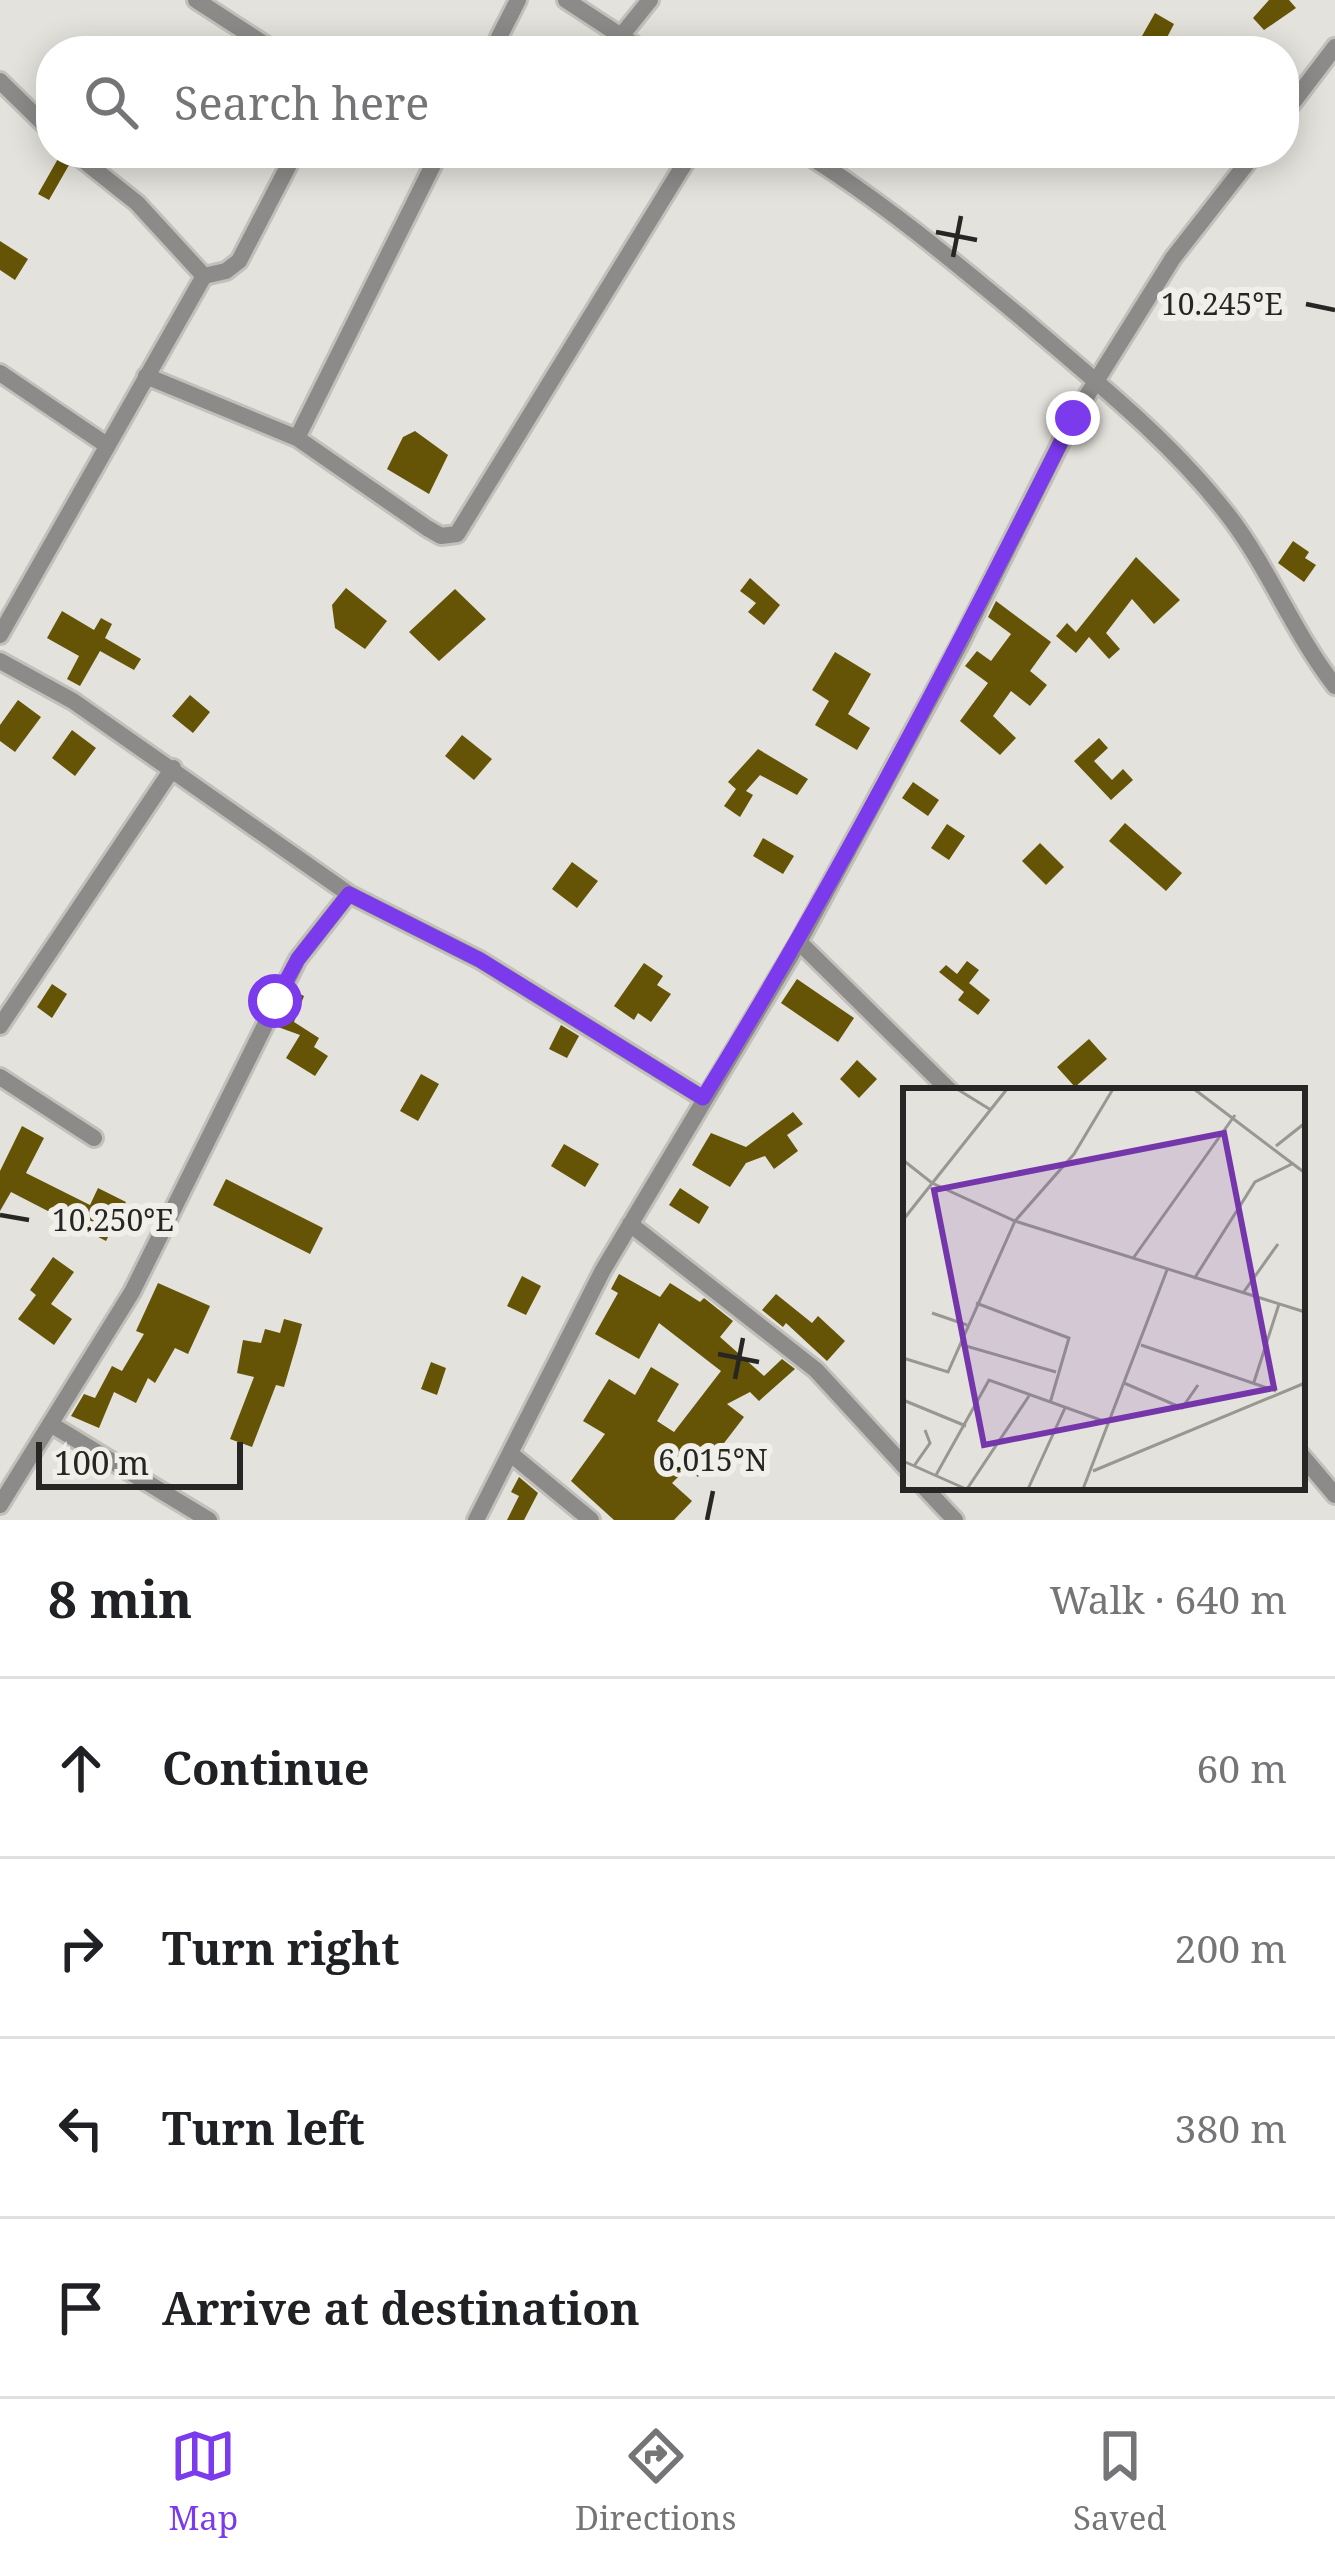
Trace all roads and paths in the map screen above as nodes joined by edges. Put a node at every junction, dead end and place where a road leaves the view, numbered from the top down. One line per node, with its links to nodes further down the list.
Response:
1 (196, 0): 6 (street)
2 (518, 0): 7 (street)
3 (566, 0): 5 (street)
4 (650, 0): 5 (street)
5 (621, 35)
6 (252, 36)
7 (500, 36)
8 (1335, 47): 10 (street)
9 (0, 81): 11 (street)
10 (1299, 94)
11 (36, 116)
12 (93, 168): 18 (street)
13 (288, 168): 18 (street)
14 (432, 168): 22 (street)
15 (683, 168): 22 (street)
16 (826, 168): 21 (street)
17 (1243, 168): 21 (street)
18 (204, 276): 20 (street)
19 (0, 373): 23 (street)
20 (146, 376): 22 (street); 23 (street)
21 (1097, 378): 26 (street); 29 (street)
22 (297, 438)
23 (105, 444): 24 (street)
24 (0, 635)
25 (0, 661): 27 (street)
26 (1335, 686)
27 (172, 768): 28 (street); 30 (street)
28 (349, 894): 33 (street); 36 (street)
29 (799, 942): 32 (street); 33 (street)
30 (0, 1026)
31 (0, 1078): 34 (street)
32 (947, 1088)
33 (703, 1098): 35 (street)
34 (94, 1138)
35 (630, 1225): 37 (street); 39 (street)
36 (52, 1425): 42 (street); 43 (street)
37 (512, 1455): 44 (street); 45 (street)
38 (1305, 1460): 41 (street)
39 (903, 1465)
40 (927, 1490): 46 (street)
41 (1335, 1495)
42 (0, 1505)
43 (209, 1520)
44 (476, 1520)
45 (591, 1520)
46 (955, 1520)

